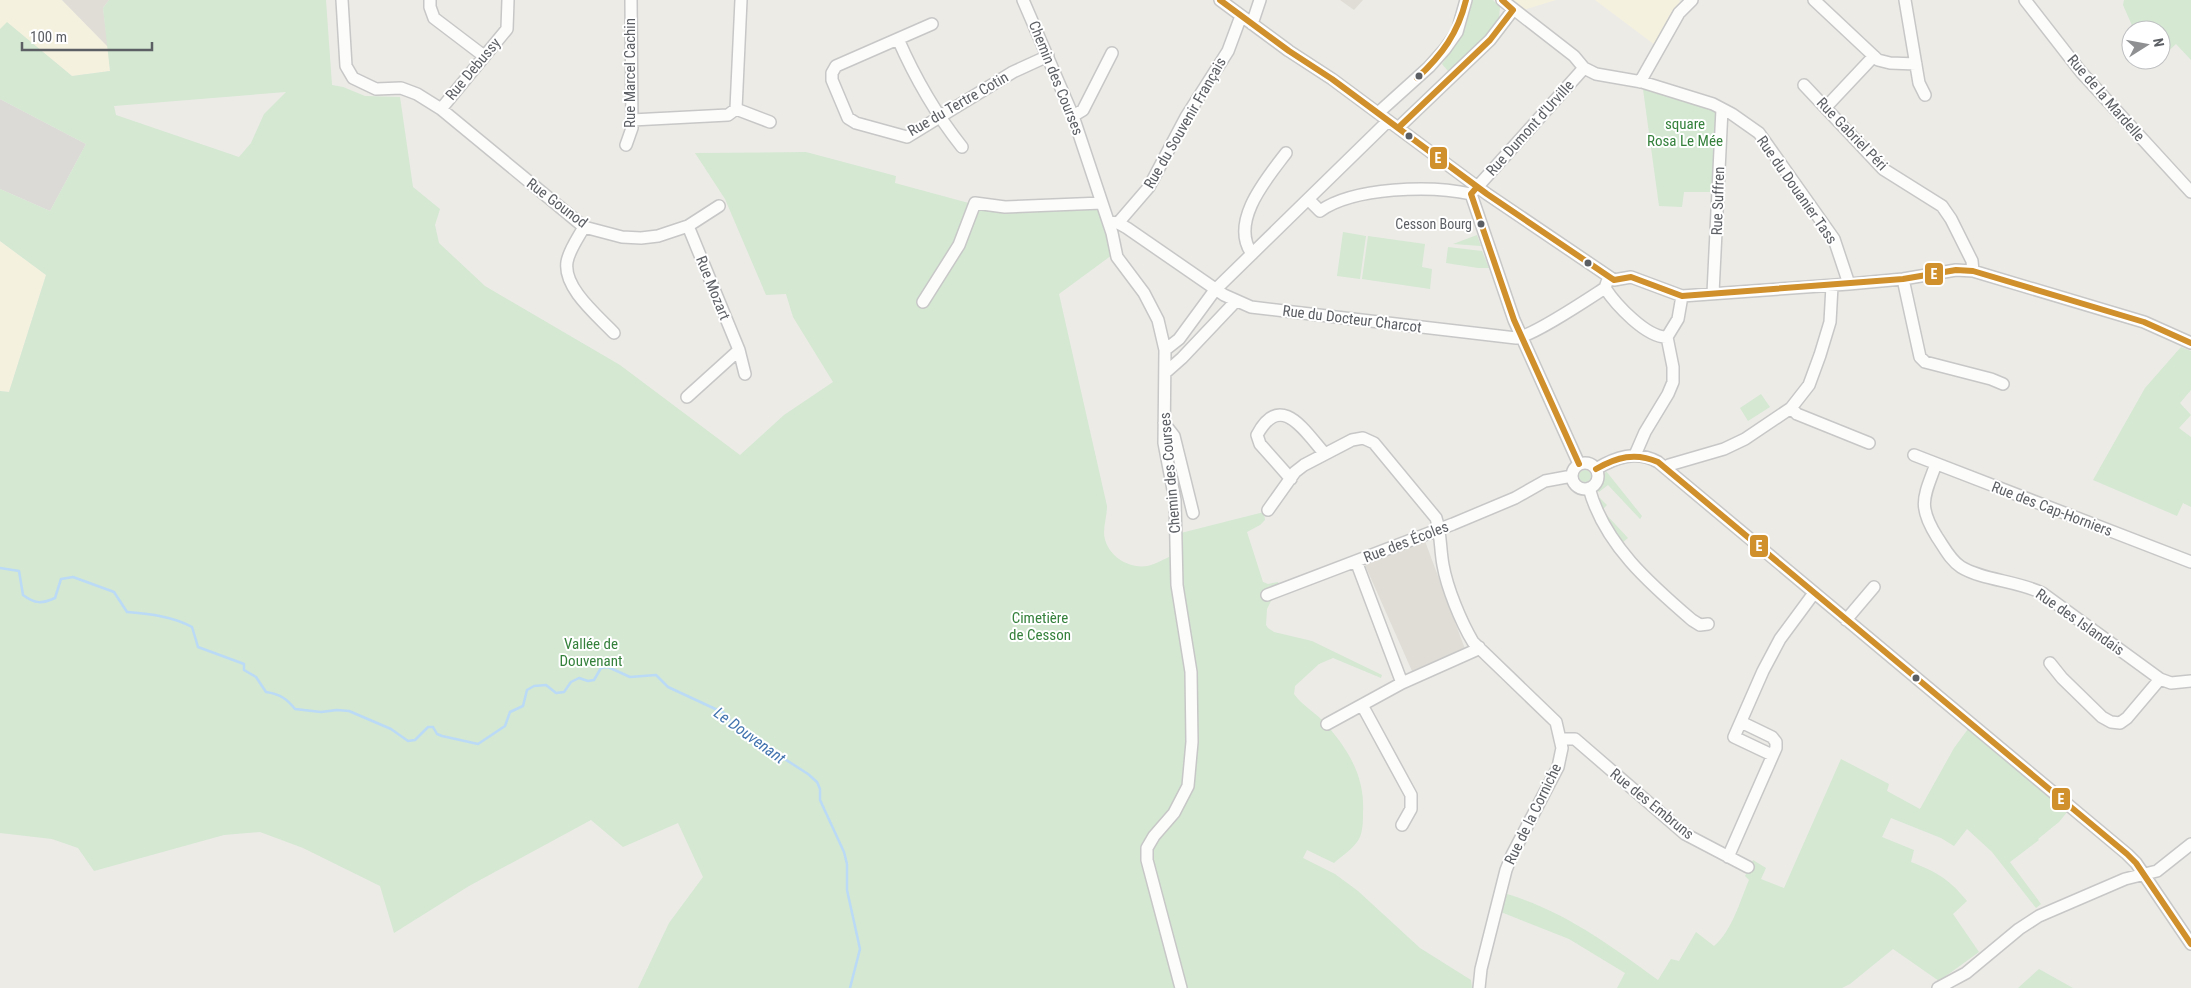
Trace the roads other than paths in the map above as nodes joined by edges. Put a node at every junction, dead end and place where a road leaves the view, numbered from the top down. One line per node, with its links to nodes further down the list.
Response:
1 (342, 0): 32 (street, Rue Gounod)
2 (430, 0): 21 (street)
3 (508, 0): 21 (street, Rue Debussy)
4 (631, 0): 38 (street, Rue Marcel Cachin)
5 (741, 0): 33 (street)
6 (1024, 0): 22 (street, Chemin des Courses)
7 (1220, 0): 16 (street)
8 (1260, 0): 18 (street)
9 (1466, 0): 24 (street)
10 (1502, 0): 15 (street)
11 (1692, 0): 28 (street)
12 (1814, 0): 23 (street)
13 (1906, 0): 25 (street)
14 (2025, 0): 45 (street, Rue de la Mardelle)
15 (1513, 10): 26 (street); 27 (street)
16 (1241, 16): 18 (street); 49 (street, Rue du Souvenir Français)
17 (932, 24): 19 (street)
18 (1252, 24): 35 (street)
19 (898, 39): 37 (street); 37 (street, Rue du Tertre Cotin)
20 (1112, 53): 36 (street)
21 (484, 56): 32 (street, Rue Debussy)
22 (1048, 56): 36 (street, Chemin des Courses); 37 (street, Rue du Tertre Cotin)
23 (1874, 56): 25 (street); 31 (street)
24 (1434, 62): 27 (street); 35 (street)
25 (1916, 64): 30 (street)
26 (1584, 68): 28 (street, Rue du Douanier Tass); 44 (street, Rue Dumont d'Urville)
27 (1450, 78): 40 (street)
28 (1640, 82): 34 (street, Rue du Douanier Tass)
29 (1804, 85): 31 (street, Rue Gabriel Péri)
30 (1925, 95)
31 (1826, 108): 53 (street, Rue Gabriel Péri)
32 (440, 109): 51 (street, Rue Gounod)
33 (736, 109): 38 (street); 39 (street)
34 (1722, 109): 56 (street, Rue du Douanier Tass); 59 (street, Rue Suffren)
35 (1378, 113): 40 (street)
36 (1074, 116): 47 (street, Chemin des Courses)
37 (940, 118): 42 (street)
38 (632, 120): 41 (street, Rue Marcel Cachin)
39 (770, 122)
40 (1393, 125): 44 (street); 46 (street)
41 (626, 144)
42 (962, 147)
43 (1286, 153): 52 (street)
44 (1474, 191): 46 (street); 55 (street); 64 (street)
45 (2191, 192)
46 (1309, 200): 52 (street)
47 (1102, 203): 49 (street, Chemin des Courses); 62 (street)
48 (719, 206): 50 (street, Rue Gounod)
49 (1113, 222): 58 (street, Rue du Docteur Charcot); 68 (street, Chemin des Courses)
50 (688, 226): 51 (street, Rue Gounod); 67 (street, Rue Mozart)
51 (584, 227): 63 (street)
52 (1252, 254): 58 (street)
53 (1973, 271): 54 (street); 66 (street)
54 (1902, 279): 56 (street); 71 (street)
55 (1606, 283): 60 (street); 64 (street); 65 (street)
56 (1849, 284): 57 (street)
57 (1832, 286): 59 (street); 73 (street)
58 (1215, 290): 61 (street, Rue du Docteur Charcot); 68 (street)
59 (1713, 293): 60 (street)
60 (1682, 296): 65 (street)
61 (1236, 301): 64 (street, Rue du Docteur Charcot); 69 (street)
62 (923, 302)
63 (614, 332)
64 (1522, 337): 79 (street)
65 (1667, 337): 77 (street)
66 (2191, 343)
67 (739, 350): 70 (street, Rue Mozart); 72 (street)
68 (1166, 350): 69 (street, Chemin des Courses)
69 (1165, 373): 74 (street, Chemin des Courses)
70 (745, 374)
71 (2003, 384)
72 (687, 397)
73 (1791, 408): 75 (street); 81 (street)
74 (1164, 423): 87 (street); 112 (street, Chemin des Courses)
75 (1869, 443)
76 (1325, 454): 84 (street); 84 (street); 88 (street)
77 (1635, 454): 81 (street); 82 (street)
78 (1914, 455): 80 (street, Rue des Cap-Horniers)
79 (1579, 464): 82 (street); 83 (street)
80 (1936, 464): 90 (street, Rue des Cap-Horniers); 98 (street, Rue des Islandais)
81 (1666, 468): 92 (street)
82 (1596, 469): 85 (street)
83 (1572, 476): 85 (street); 88 (street, Rue des Écoles)
84 (1291, 479): 86 (street)
85 (1589, 488): 95 (street)
86 (1268, 510)
87 (1192, 513)
88 (1440, 529): 89 (street, Rue des Écoles); 96 (street, Rue de la Corniche)
89 (1356, 561): 93 (street); 100 (street, Rue des Écoles)
90 (2191, 562)
91 (1874, 587): 94 (street)
92 (1814, 593): 94 (street); 102 (street)
93 (1268, 595)
94 (1846, 620): 110 (street)
95 (1708, 624)
96 (1478, 647): 100 (street); 104 (street, Rue de la Corniche)
97 (2050, 663): 98 (street)
98 (2160, 679): 99 (street, Rue des Islandais)
99 (2191, 681)
100 (1402, 683): 101 (street)
101 (1362, 704): 103 (street); 106 (street)
102 (1741, 722): 105 (street); 105 (street)
103 (1327, 724)
104 (1561, 739): 108 (street, Rue des Embruns); 113 (street, Rue de la Corniche)
105 (1772, 755): 108 (street)
106 (1402, 824)
107 (2191, 844): 110 (street)
108 (1728, 857): 109 (street, Rue des Embruns)
109 (1748, 867)
110 (2143, 874): 111 (street); 114 (street)
111 (2191, 944)
112 (1181, 988)
113 (1480, 988)
114 (1938, 988)

